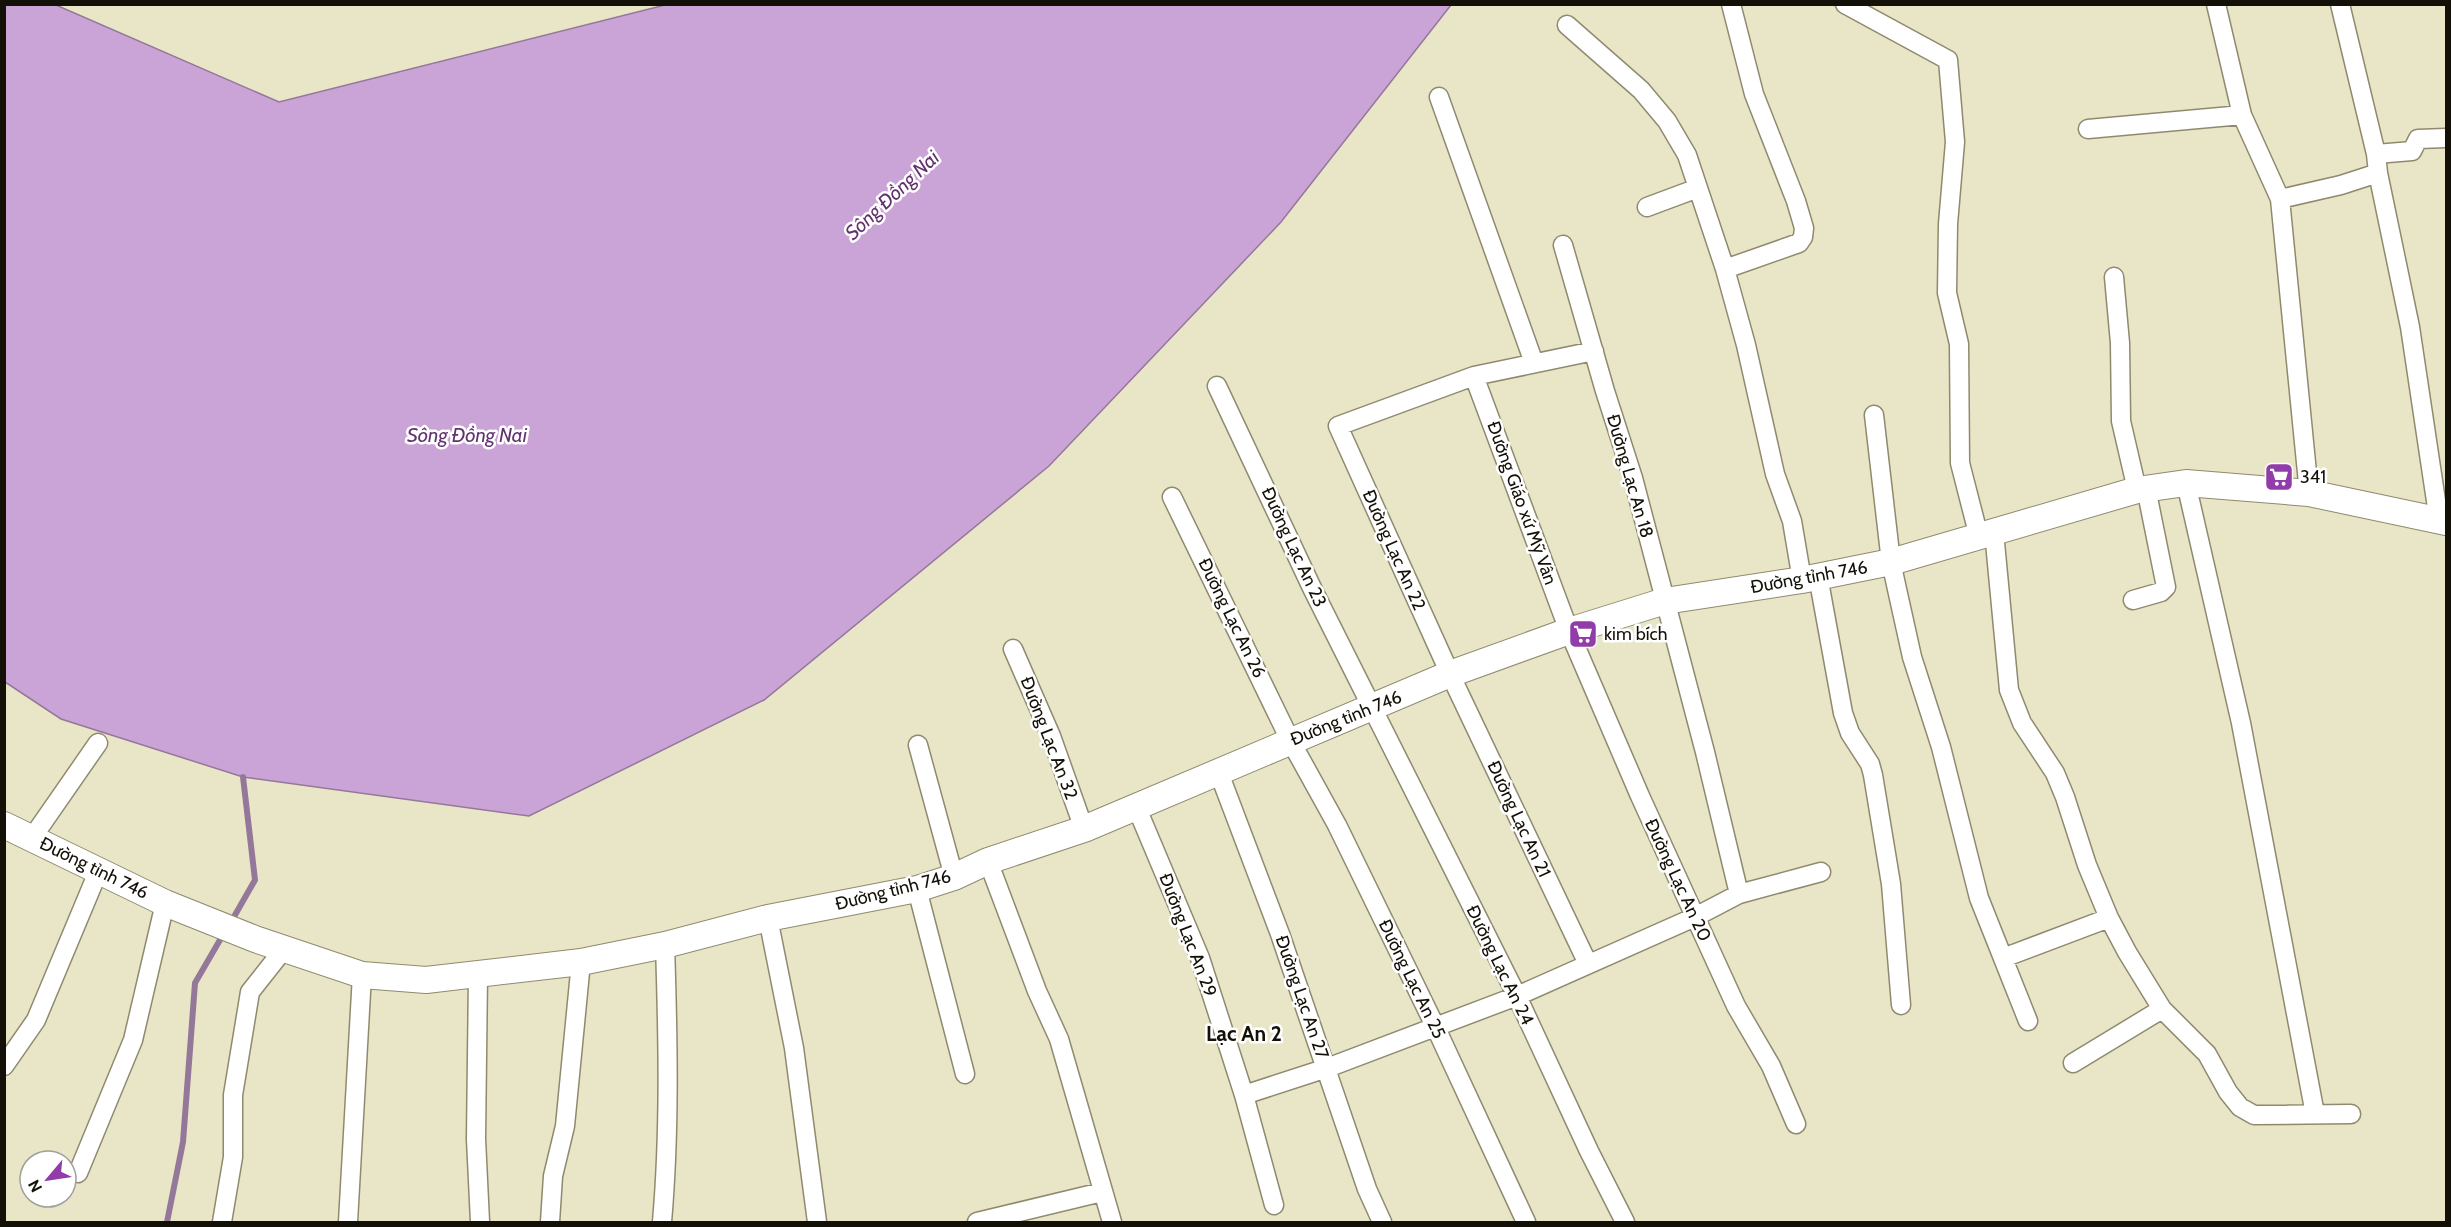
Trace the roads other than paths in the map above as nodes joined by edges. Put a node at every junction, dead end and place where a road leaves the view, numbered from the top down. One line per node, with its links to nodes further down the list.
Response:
1 (1845, 4): 28 (street)
2 (2216, 4): 7 (street)
3 (2340, 4): 10 (street)
4 (1734, 5): 16 (street)
5 (1567, 25): 12 (street)
6 (1439, 97): 19 (street)
7 (2242, 115): 8 (street); 13 (street)
8 (2088, 129)
9 (2446, 138): 10 (street)
10 (2376, 154): 11 (street)
11 (2378, 173): 13 (street); 27 (street)
12 (1698, 188): 14 (street); 16 (street)
13 (2280, 199): 25 (street)
14 (1647, 207)
15 (1563, 245): 18 (street, Đường Lạc An 18)
16 (1725, 268): 30 (street)
17 (2114, 277): 24 (street)
18 (1594, 351): 19 (street); 32 (street, Đường Lạc An 18)
19 (1534, 363): 20 (street)
20 (1474, 376): 33 (street, Đường Giáo xứ Mỹ Vân); 35 (street, Đường Lạc An 22)
21 (1217, 386): 36 (street, Đường Lạc An 23)
22 (1874, 415): 29 (street)
23 (2186, 483): 24 (main road, Đường tỉnh 746); 25 (main road, Đường tỉnh 746); 72 (street)
24 (2141, 489): 28 (main road, Đường tỉnh 746); 31 (street)
25 (2309, 493): 27 (main road, Đường tỉnh 746)
26 (1172, 496): 37 (street, Đường Lạc An 26)
27 (2443, 521)
28 (1987, 535): 29 (main road, Đường tỉnh 746); 54 (street)
29 (1891, 562): 30 (main road, Đường tỉnh 746); 57 (street)
30 (1810, 578): 32 (main road, Đường tỉnh 746); 63 (street)
31 (2133, 600)
32 (1665, 601): 33 (main road, Đường tỉnh 746); 50 (street, Đường Lạc An 18)
33 (1569, 631): 35 (main road, Đường tỉnh 746); 52 (street, Đường Lạc An 20)
34 (1013, 649): 43 (street, Đường Lạc An 32)
35 (1450, 674): 36 (main road, Đường tỉnh 746); 59 (street, Đường Lạc An 21)
36 (1372, 708): 37 (main road, Đường tỉnh 746); 62 (street, Đường Lạc An 24)
37 (1290, 740): 40 (main road, Đường tỉnh 746); 66 (street, Đường Lạc An 25)
38 (98, 744): 44 (street)
39 (918, 745): 48 (street)
40 (1219, 773): 41 (main road, Đường tỉnh 746); 69 (street, Đường Lạc An 27)
41 (1136, 806): 43 (main road, Đường tỉnh 746); 71 (street, Đường Lạc An 29)
42 (4, 825): 44 (main road, Đường tỉnh 746)
43 (1084, 829): 45 (main road, Đường tỉnh 746)
44 (32, 838): 46 (main road, Đường tỉnh 746)
45 (988, 861): 48 (main road, Đường tỉnh 746); 76 (street)
46 (98, 872): 51 (main road, Đường tỉnh 746); 68 (street)
47 (1821, 872): 50 (street)
48 (954, 877): 49 (main road, Đường tỉnh 746)
49 (917, 889): 53 (main road, Đường tỉnh 746); 70 (street)
50 (1739, 894): 52 (street)
51 (174, 906): 56 (main road, Đường tỉnh 746); 75 (street)
52 (1695, 916): 59 (street); 74 (street, Đường Lạc An 20)
53 (768, 918): 55 (main road, Đường tỉnh 746); 83 (street)
54 (2109, 918): 57 (street); 64 (street)
55 (665, 945): 58 (main road, Đường tỉnh 746); 82 (street)
56 (284, 949): 60 (main road, Đường tỉnh 746); 78 (street)
57 (2003, 958): 65 (street)
58 (581, 962): 61 (main road, Đường tỉnh 746); 81 (street)
59 (1588, 964): 62 (street)
60 (362, 975): 61 (main road, Đường tỉnh 746); 79 (street)
61 (478, 975): 80 (street)
62 (1517, 996): 66 (street); 88 (street, Đường Lạc An 24)
63 (1901, 1005)
64 (2162, 1009): 67 (street); 72 (street)
65 (2028, 1021)
66 (1435, 1026): 69 (street); 87 (street, Đường Lạc An 25)
67 (2073, 1063)
68 (4, 1066)
69 (1327, 1068): 71 (street); 86 (street, Đường Lạc An 27)
70 (965, 1074)
71 (1244, 1095): 77 (street, Đường Lạc An 29)
72 (2315, 1114): 73 (street)
73 (2350, 1114)
74 (1796, 1124)
75 (78, 1173)
76 (1102, 1192): 84 (street); 85 (street)
77 (1274, 1205)
78 (222, 1222)
79 (348, 1222)
80 (480, 1222)
81 (550, 1222)
82 (662, 1222)
83 (817, 1222)
84 (977, 1222)
85 (1112, 1222)
86 (1382, 1222)
87 (1526, 1222)
88 (1625, 1222)

